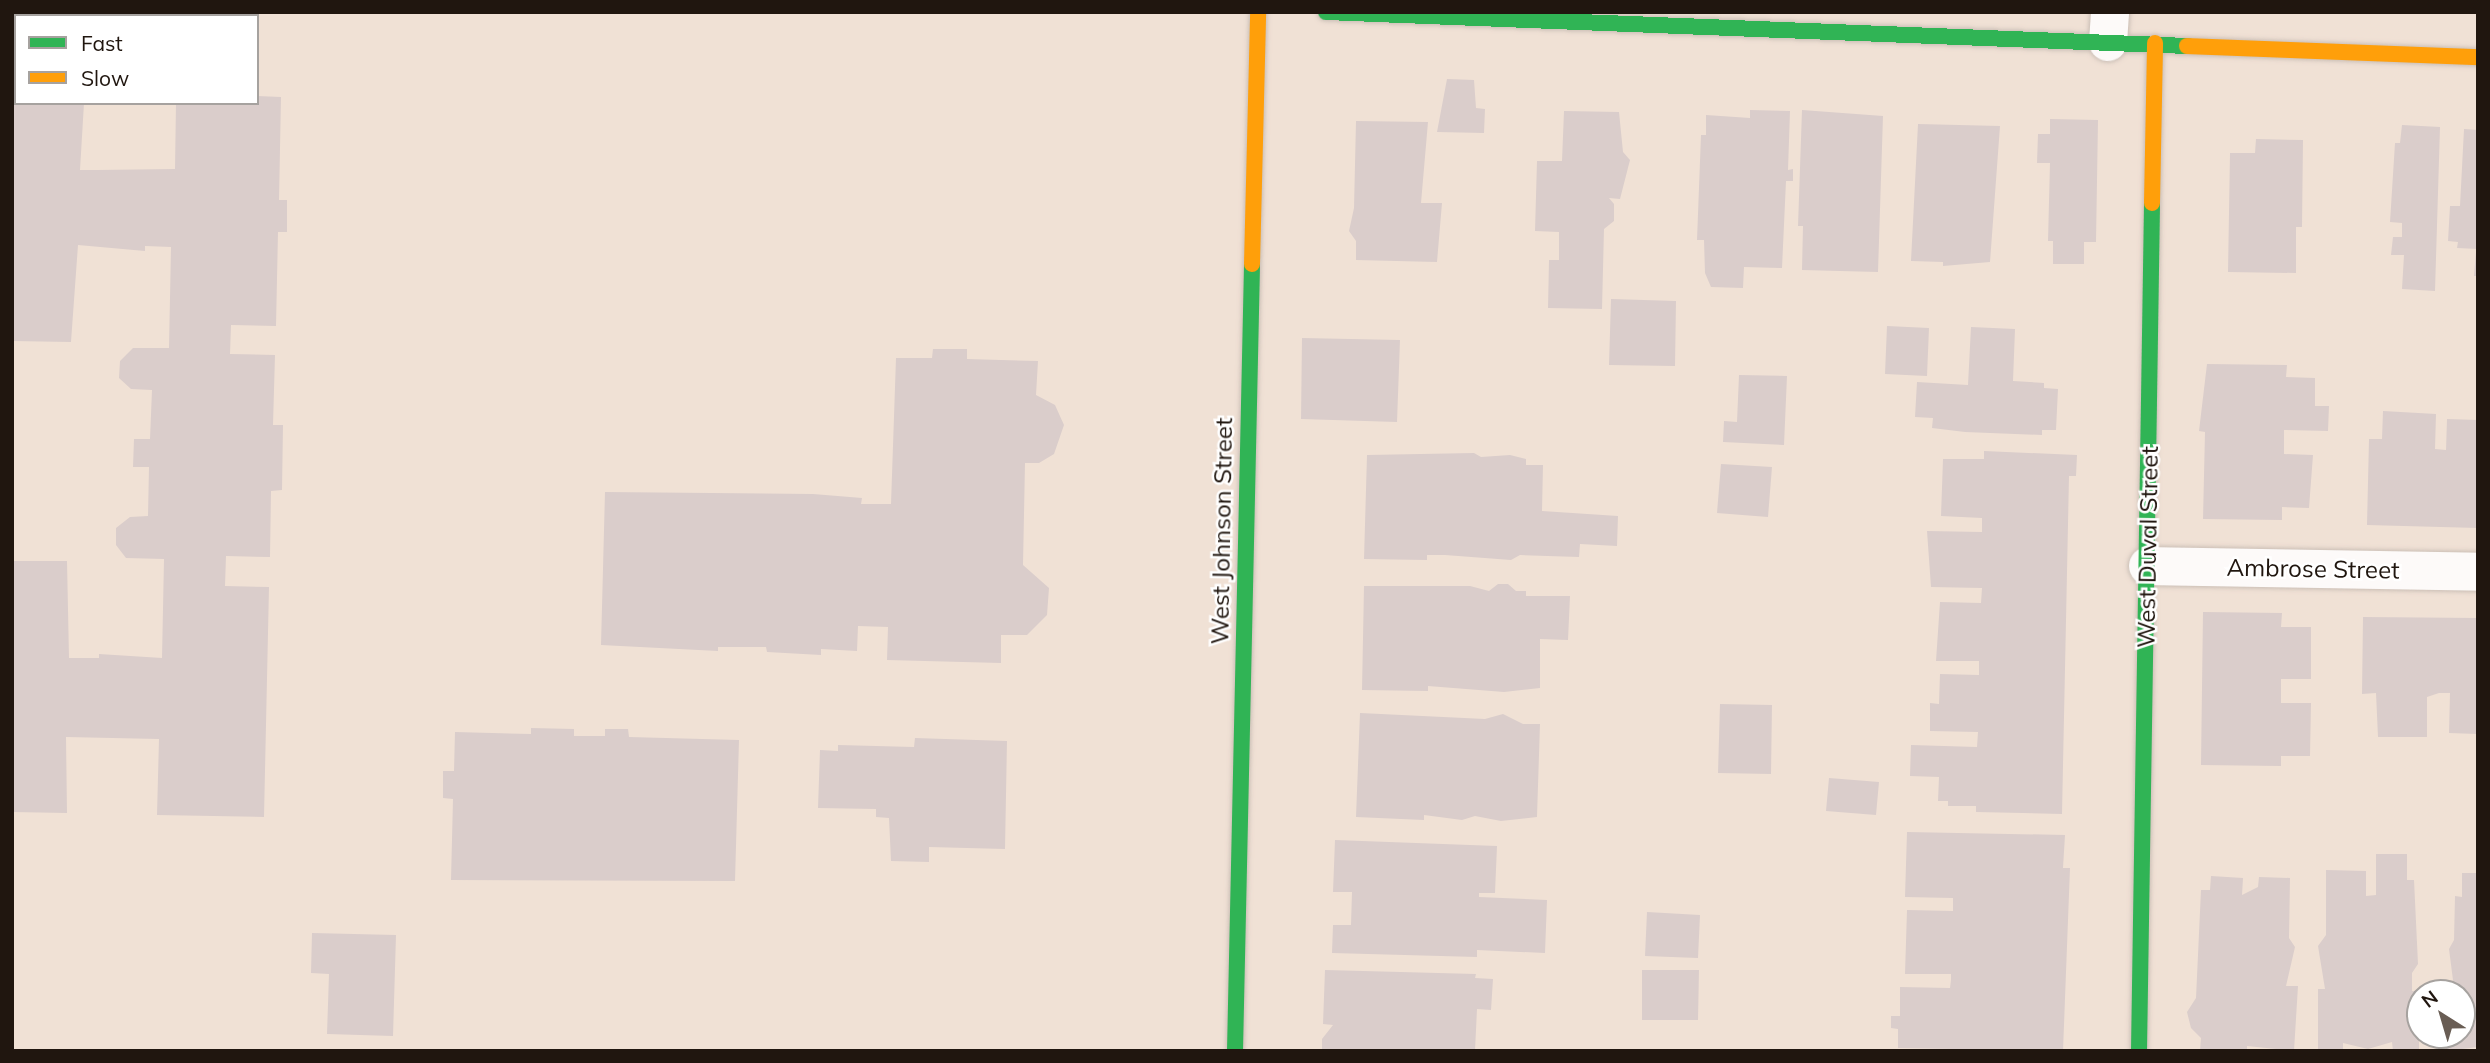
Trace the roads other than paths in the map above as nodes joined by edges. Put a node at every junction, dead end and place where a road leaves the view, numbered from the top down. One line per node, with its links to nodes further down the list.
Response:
1 (1258, 12): 8 (street, West Johnson Street)
2 (1326, 12): 3 (street)
3 (2109, 27): 4 (street)
4 (2155, 43): 5 (street); 6 (street, West Duval Street)
5 (2478, 57)
6 (2148, 566): 7 (street, Ambrose Street); 9 (street, West Duval Street)
7 (2478, 572)
8 (1235, 1051)
9 (2139, 1051)

